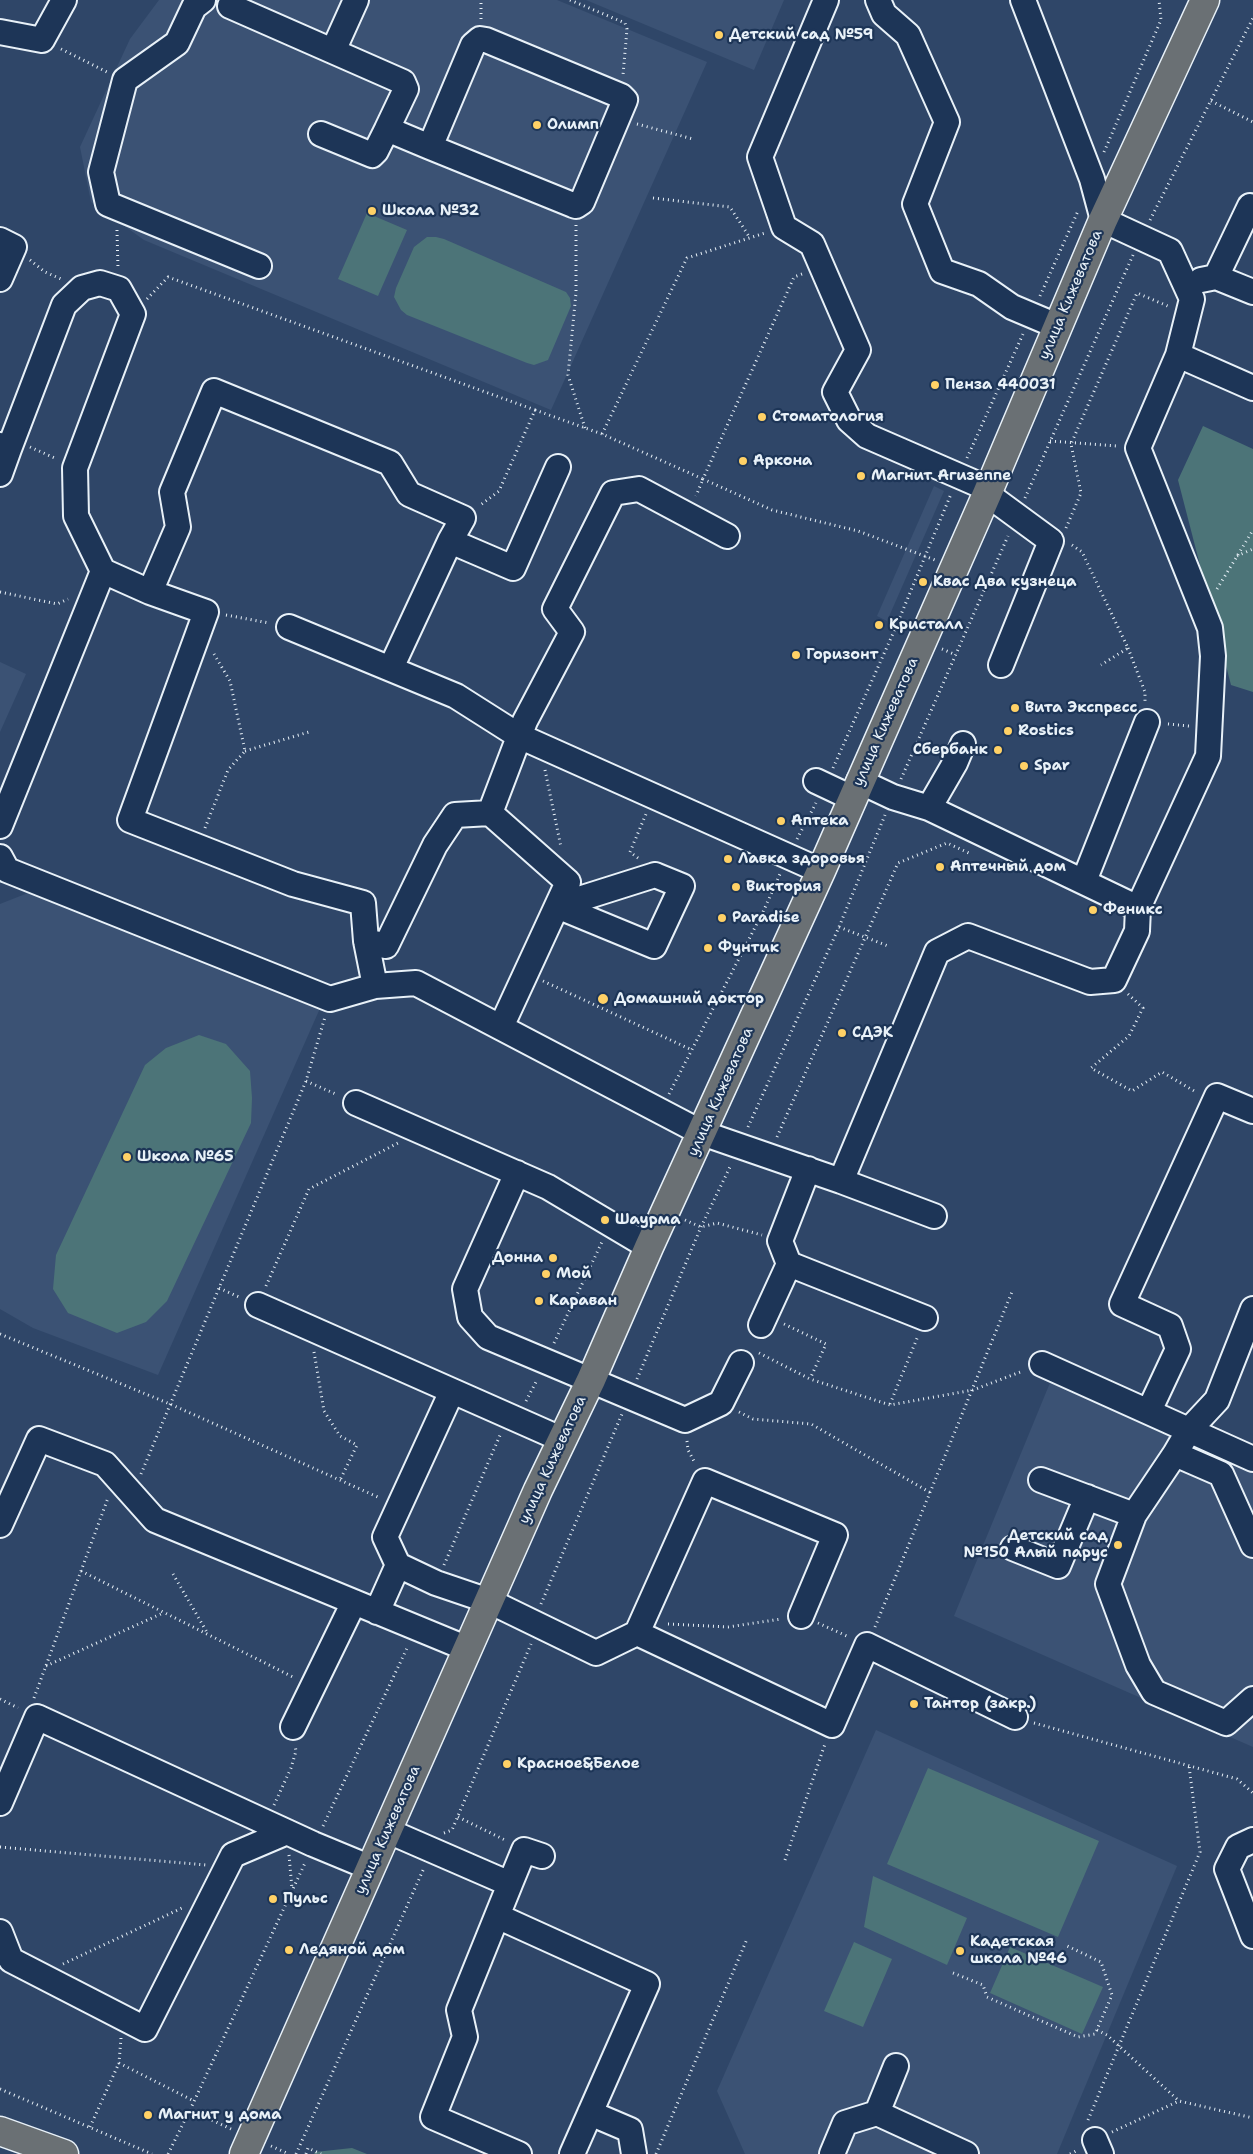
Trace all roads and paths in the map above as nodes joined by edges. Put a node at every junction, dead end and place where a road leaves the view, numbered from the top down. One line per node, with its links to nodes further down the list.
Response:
1 (64, 0): 13 (street)
2 (203, 0): 15 (street)
3 (356, 0): 14 (street)
4 (570, 0): 16 (path)
5 (826, 0): 29 (street)
6 (878, 0): 42 (street)
7 (1023, 0): 24 (street)
8 (1158, 0): 24 (path)
9 (1205, 0): 28 (main road, улица Кижеватова)
10 (227, 2): 14 (street)
11 (1253, 18): 17 (path)
12 (0, 32): 13 (street)
13 (42, 40): 15 (path)
14 (333, 51): 20 (street)
15 (124, 80): 34 (street)
16 (621, 96): 18 (street); 23 (street)
17 (1211, 101): 19 (path); 31 (path)
18 (618, 119): 22 (path); 26 (street)
19 (1253, 122)
20 (387, 129): 21 (street); 23 (street)
21 (321, 134)
22 (693, 139)
23 (430, 147): 26 (street)
24 (1092, 179): 28 (street); 42 (path)
25 (653, 198): 32 (path)
26 (576, 206): 48 (path)
27 (1253, 207): 36 (street)
28 (1104, 220): 31 (street); 44 (main road, улица Кижеватова)
29 (784, 226): 32 (path); 57 (street)
30 (116, 230): 39 (path)
31 (1141, 237): 38 (street); 50 (path)
32 (750, 238): 49 (path)
33 (0, 240): 37 (street)
34 (259, 266)
35 (794, 277): 58 (path)
36 (1216, 277): 38 (street); 40 (street)
37 (0, 279)
38 (1184, 284): 43 (street)
39 (119, 289): 41 (street); 51 (street)
40 (1253, 292)
41 (133, 314): 47 (path); 55 (street)
42 (1032, 314): 44 (street); 57 (path)
43 (1188, 315): 45 (street); 52 (path)
44 (1057, 326): 59 (main road, улица Кижеватова)
45 (1178, 355): 46 (street); 53 (street)
46 (1253, 388)
47 (535, 410): 48 (path); 62 (path)
48 (586, 428): 49 (path)
49 (602, 434): 58 (path)
50 (1050, 441): 52 (path); 61 (path)
51 (7, 444): 55 (path); 56 (street)
52 (1071, 444): 53 (path); 63 (path)
53 (1138, 448): 76 (street)
54 (558, 467): 66 (street)
55 (76, 468): 72 (street)
56 (0, 474)
57 (959, 475): 59 (street); 69 (path)
58 (703, 479): 60 (path); 69 (path)
59 (988, 491): 61 (street); 71 (main road, улица Кижеватова)
60 (688, 515): 65 (street); 86 (street)
61 (1017, 515): 80 (street); 92 (path)
62 (463, 518): 66 (street); 74 (street)
63 (1066, 529)
64 (1253, 530): 70 (path)
65 (727, 536)
66 (450, 541): 82 (street)
67 (1069, 543): 79 (path)
68 (1253, 549): 70 (path)
69 (924, 556): 71 (path); 90 (path)
70 (1237, 556): 76 (path)
71 (955, 566): 91 (main road, улица Кижеватова)
72 (104, 571): 74 (street); 96 (street)
73 (0, 592): 75 (path)
74 (150, 592): 77 (street)
75 (74, 597)
76 (1204, 611): 84 (street)
77 (202, 620): 78 (path); 89 (path); 97 (street)
78 (290, 627): 82 (street)
79 (1128, 648): 81 (path); 83 (path)
80 (1001, 665)
81 (1101, 665)
82 (391, 668): 86 (street)
83 (1147, 722): 84 (path); 103 (street)
84 (1209, 728): 106 (street)
85 (309, 732): 89 (path)
86 (519, 736): 88 (street); 94 (street)
87 (964, 744): 93 (street)
88 (540, 745): 100 (street); 104 (path)
89 (245, 751): 97 (path)
90 (820, 783): 91 (street); 100 (path)
91 (856, 790): 92 (street); 102 (main road, улица Кижеватова)
92 (893, 797): 93 (street); 107 (path)
93 (929, 808): 103 (street)
94 (490, 813): 104 (street); 109 (street)
95 (644, 820): 99 (path)
96 (0, 826)
97 (198, 847): 109 (street)
98 (973, 854): 108 (path)
99 (635, 855)
100 (789, 855): 102 (street); 116 (path)
101 (2, 867): 114 (street)
102 (822, 871): 123 (main road, улица Кижеватова)
103 (1084, 881): 106 (street)
104 (568, 882): 105 (street)
105 (557, 906): 105 (street); 111 (street)
106 (1138, 908): 112 (street)
107 (838, 927): 108 (path); 124 (path)
108 (864, 936): 110 (path); 125 (path)
109 (366, 941): 113 (street)
110 (888, 946)
111 (527, 973): 115 (street); 116 (path)
112 (1114, 980): 119 (path); 128 (street)
113 (375, 986): 114 (street); 115 (street)
114 (330, 1000): 117 (path)
115 (501, 1027): 120 (street)
116 (692, 1050): 120 (path)
117 (306, 1081): 118 (path); 152 (path)
118 (356, 1103): 122 (street)
119 (1214, 1103): 121 (street); 154 (street)
120 (660, 1111): 123 (street)
121 (1253, 1112)
122 (420, 1131): 127 (street); 136 (path)
123 (702, 1133): 124 (street); 133 (main road, улица Кижеватова)
124 (739, 1146): 125 (street); 150 (path)
125 (769, 1156): 126 (street)
126 (808, 1170): 128 (street); 134 (street)
127 (517, 1174): 131 (street); 143 (street)
128 (840, 1181): 129 (street)
129 (934, 1216)
130 (717, 1223): 132 (path)
131 (611, 1224): 133 (street); 143 (path)
132 (744, 1230)
133 (649, 1247): 146 (main road, улица Кижеватова)
134 (789, 1264): 138 (street); 139 (street)
135 (1012, 1292): 147 (path)
136 (258, 1305): 140 (street)
137 (1253, 1309): 156 (street)
138 (925, 1318): 153 (path)
139 (764, 1320): 145 (path)
140 (313, 1329): 148 (street); 161 (path)
141 (0, 1334): 152 (path)
142 (750, 1357): 145 (path); 151 (street)
143 (545, 1362): 146 (street); 149 (path)
144 (1042, 1364): 147 (path); 154 (street)
145 (810, 1378): 153 (path)
146 (591, 1380): 150 (street); 157 (main road, улица Кижеватова)
147 (973, 1390): 153 (path); 164 (path)
148 (452, 1391): 157 (street); 167 (street)
149 (530, 1394)
150 (630, 1396): 155 (street); 180 (path)
151 (721, 1403): 155 (street); 164 (path)
152 (170, 1404): 161 (path); 165 (path)
153 (890, 1405)
154 (1149, 1412): 156 (street)
155 (685, 1420): 163 (path)
156 (1189, 1430): 158 (street); 159 (street)
157 (561, 1439): 175 (main road, улица Кижеватова)
158 (1175, 1454): 168 (street); 170 (street)
159 (1253, 1459)
160 (116, 1476): 165 (street); 169 (street); 173 (path)
161 (340, 1480): 167 (path)
162 (1041, 1480): 166 (street)
163 (705, 1481): 179 (street); 181 (street)
164 (931, 1493): 183 (path)
165 (132, 1494): 176 (street)
166 (1087, 1497): 168 (street); 171 (street)
167 (399, 1507): 172 (street)
168 (1134, 1514): 187 (street)
169 (0, 1525)
170 (1253, 1545)
171 (1014, 1548)
172 (398, 1565): 175 (street); 177 (street)
173 (81, 1571): 178 (path); 185 (path)
174 (173, 1574): 182 (path)
175 (489, 1601): 180 (street); 184 (main road, улица Кижеватова)
176 (354, 1602): 177 (street); 186 (street)
177 (377, 1612): 184 (street)
178 (164, 1613): 182 (path); 185 (path)
179 (801, 1616): 181 (path); 183 (path)
180 (539, 1624): 181 (street); 196 (path)
181 (639, 1628): 190 (street)
182 (209, 1635): 186 (path)
183 (867, 1645): 189 (street); 190 (street)
184 (468, 1649): 198 (main road, улица Кижеватова)
185 (45, 1667): 188 (path)
186 (313, 1687): 191 (street)
187 (1253, 1699)
188 (32, 1703)
189 (1015, 1717): 193 (path)
190 (832, 1725): 206 (path)
191 (293, 1727)
192 (296, 1751): 197 (path)
193 (1189, 1766): 194 (path); 221 (path)
194 (1253, 1793)
195 (0, 1803): 197 (street)
196 (458, 1816): 199 (path); 205 (path)
197 (266, 1822): 200 (street)
198 (388, 1830): 204 (street); 208 (main road, улица Кижеватова)
199 (452, 1830)
200 (287, 1832): 202 (street); 207 (street); 210 (path)
201 (1248, 1840): 214 (street)
202 (313, 1844): 208 (street); 210 (path)
203 (0, 1847): 207 (path)
204 (432, 1849): 209 (street); 238 (path)
205 (533, 1853): 209 (street)
206 (785, 1860)
207 (227, 1867): 211 (street)
208 (370, 1868): 234 (main road, улица Кижеватова)
209 (510, 1884): 212 (street)
210 (292, 1889): 226 (path)
211 (214, 1893): 218 (path); 219 (street)
212 (497, 1916): 228 (street); 241 (street)
213 (0, 1932): 218 (street)
214 (1253, 1936)
215 (747, 1938): 244 (path)
216 (1064, 1945): 220 (path)
217 (954, 1973): 220 (path)
218 (40, 1975): 219 (street)
219 (123, 2018): 222 (path)
220 (1097, 2030): 221 (path)
221 (1119, 2047): 225 (path); 233 (path)
222 (119, 2064): 226 (path); 231 (path)
223 (896, 2066): 229 (street)
224 (0, 2089): 231 (path)
225 (1179, 2101): 230 (path); 233 (path)
226 (194, 2102): 227 (path)
227 (190, 2110): 234 (path); 237 (path)
228 (590, 2113): 242 (street); 243 (street)
229 (877, 2113): 245 (street); 246 (street)
230 (1253, 2118)
231 (90, 2127): 236 (path)
232 (0, 2131): 235 (main road)
233 (1090, 2141): 247 (path)
234 (248, 2146)
235 (64, 2154)
236 (152, 2154)
237 (168, 2154)
238 (296, 2154)
239 (306, 2154): 240 (path)
240 (321, 2154)
241 (519, 2154)
242 (572, 2154)
243 (634, 2154)
244 (656, 2154)
245 (832, 2154)
246 (966, 2154)
247 (1074, 2154)

